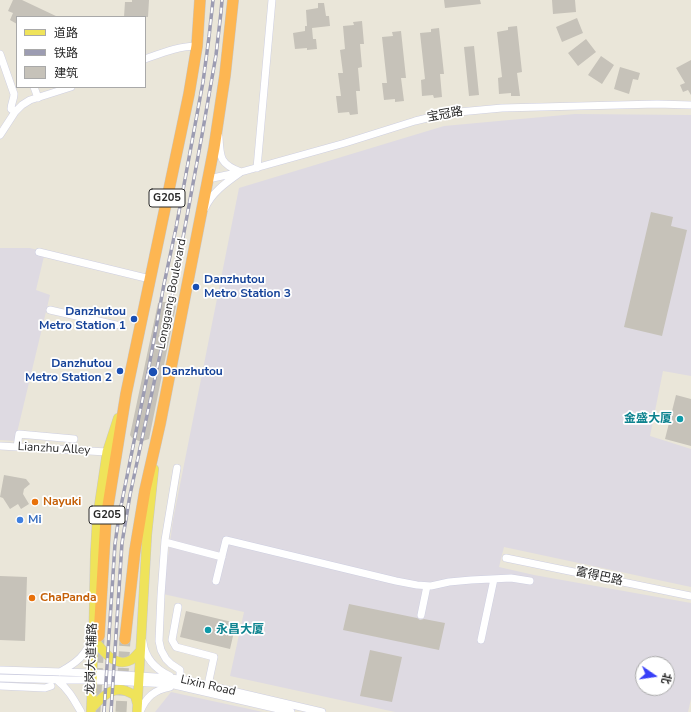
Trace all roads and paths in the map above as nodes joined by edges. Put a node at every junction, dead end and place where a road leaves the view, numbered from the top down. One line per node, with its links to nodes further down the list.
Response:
1 (200, 0): 4 (highway, Longgang Boulevard / G205)
2 (233, 0): 12 (highway, Longgang Boulevard / G205)
3 (272, 0): 14 (street)
4 (197, 46): 6 (street); 19 (highway, Longgang Boulevard / G205)
5 (0, 54): 11 (street)
6 (146, 59)
7 (34, 88): 9 (street)
8 (68, 88): 9 (street)
9 (38, 98): 11 (street)
10 (691, 105): 14 (street, 宝冠路)
11 (15, 112): 13 (street)
12 (218, 119): 15 (street); 16 (highway, Longgang Boulevard / G205)
13 (0, 135)
14 (257, 168): 15 (street, 宝冠路)
15 (241, 172): 16 (street, 宝冠路); 17 (street)
16 (208, 179): 17 (highway, Longgang Boulevard / G205)
17 (197, 233): 23 (highway, Longgang Boulevard / G205)
18 (38, 252): 19 (street)
19 (150, 279): 22 (highway, Longgang Boulevard / G205)
20 (50, 310): 21 (street)
21 (116, 325)
22 (126, 394): 27 (main road, 龙岗大道辅路); 40 (highway, Longgang Boulevard / G205)
23 (160, 424): 39 (main road); 41 (highway, Longgang Boulevard / G205)
24 (74, 439): 26 (street)
25 (0, 446): 26 (street, Lianzhu Alley)
26 (17, 447): 27 (street, Lianzhu Alley)
27 (107, 452): 40 (main road, 龙岗大道辅路)
28 (177, 468): 29 (street)
29 (165, 542): 30 (street); 50 (street)
30 (222, 557): 33 (street); 35 (street)
31 (506, 558): 36 (street, 富得巴路)
32 (494, 579): 34 (street); 35 (street); 42 (street)
33 (216, 581)
34 (530, 581)
35 (427, 586): 38 (street)
36 (691, 596)
37 (178, 607): 51 (street)
38 (421, 616)
39 (142, 630): 43 (main road); 50 (street)
40 (95, 635): 43 (main road); 45 (street); 46 (main road, 龙岗大道辅路)
41 (125, 639)
42 (480, 640)
43 (140, 651): 48 (main road)
44 (0, 670): 45 (street)
45 (59, 672): 46 (street)
46 (92, 676): 48 (street, Lixin Road); 49 (street); 55 (main road, 龙岗大道辅路)
47 (0, 678): 49 (street)
48 (139, 679): 50 (street, Lixin Road); 54 (main road)
49 (57, 680): 56 (street)
50 (177, 681): 51 (street, Lixin Road); 54 (street); 57 (street, Lixin Road)
51 (208, 685): 58 (street, Lixin Road)
52 (0, 686): 53 (street)
53 (51, 686)
54 (138, 710): 55 (main road)
55 (91, 711)
56 (80, 712)
57 (291, 712)
58 (318, 712)

